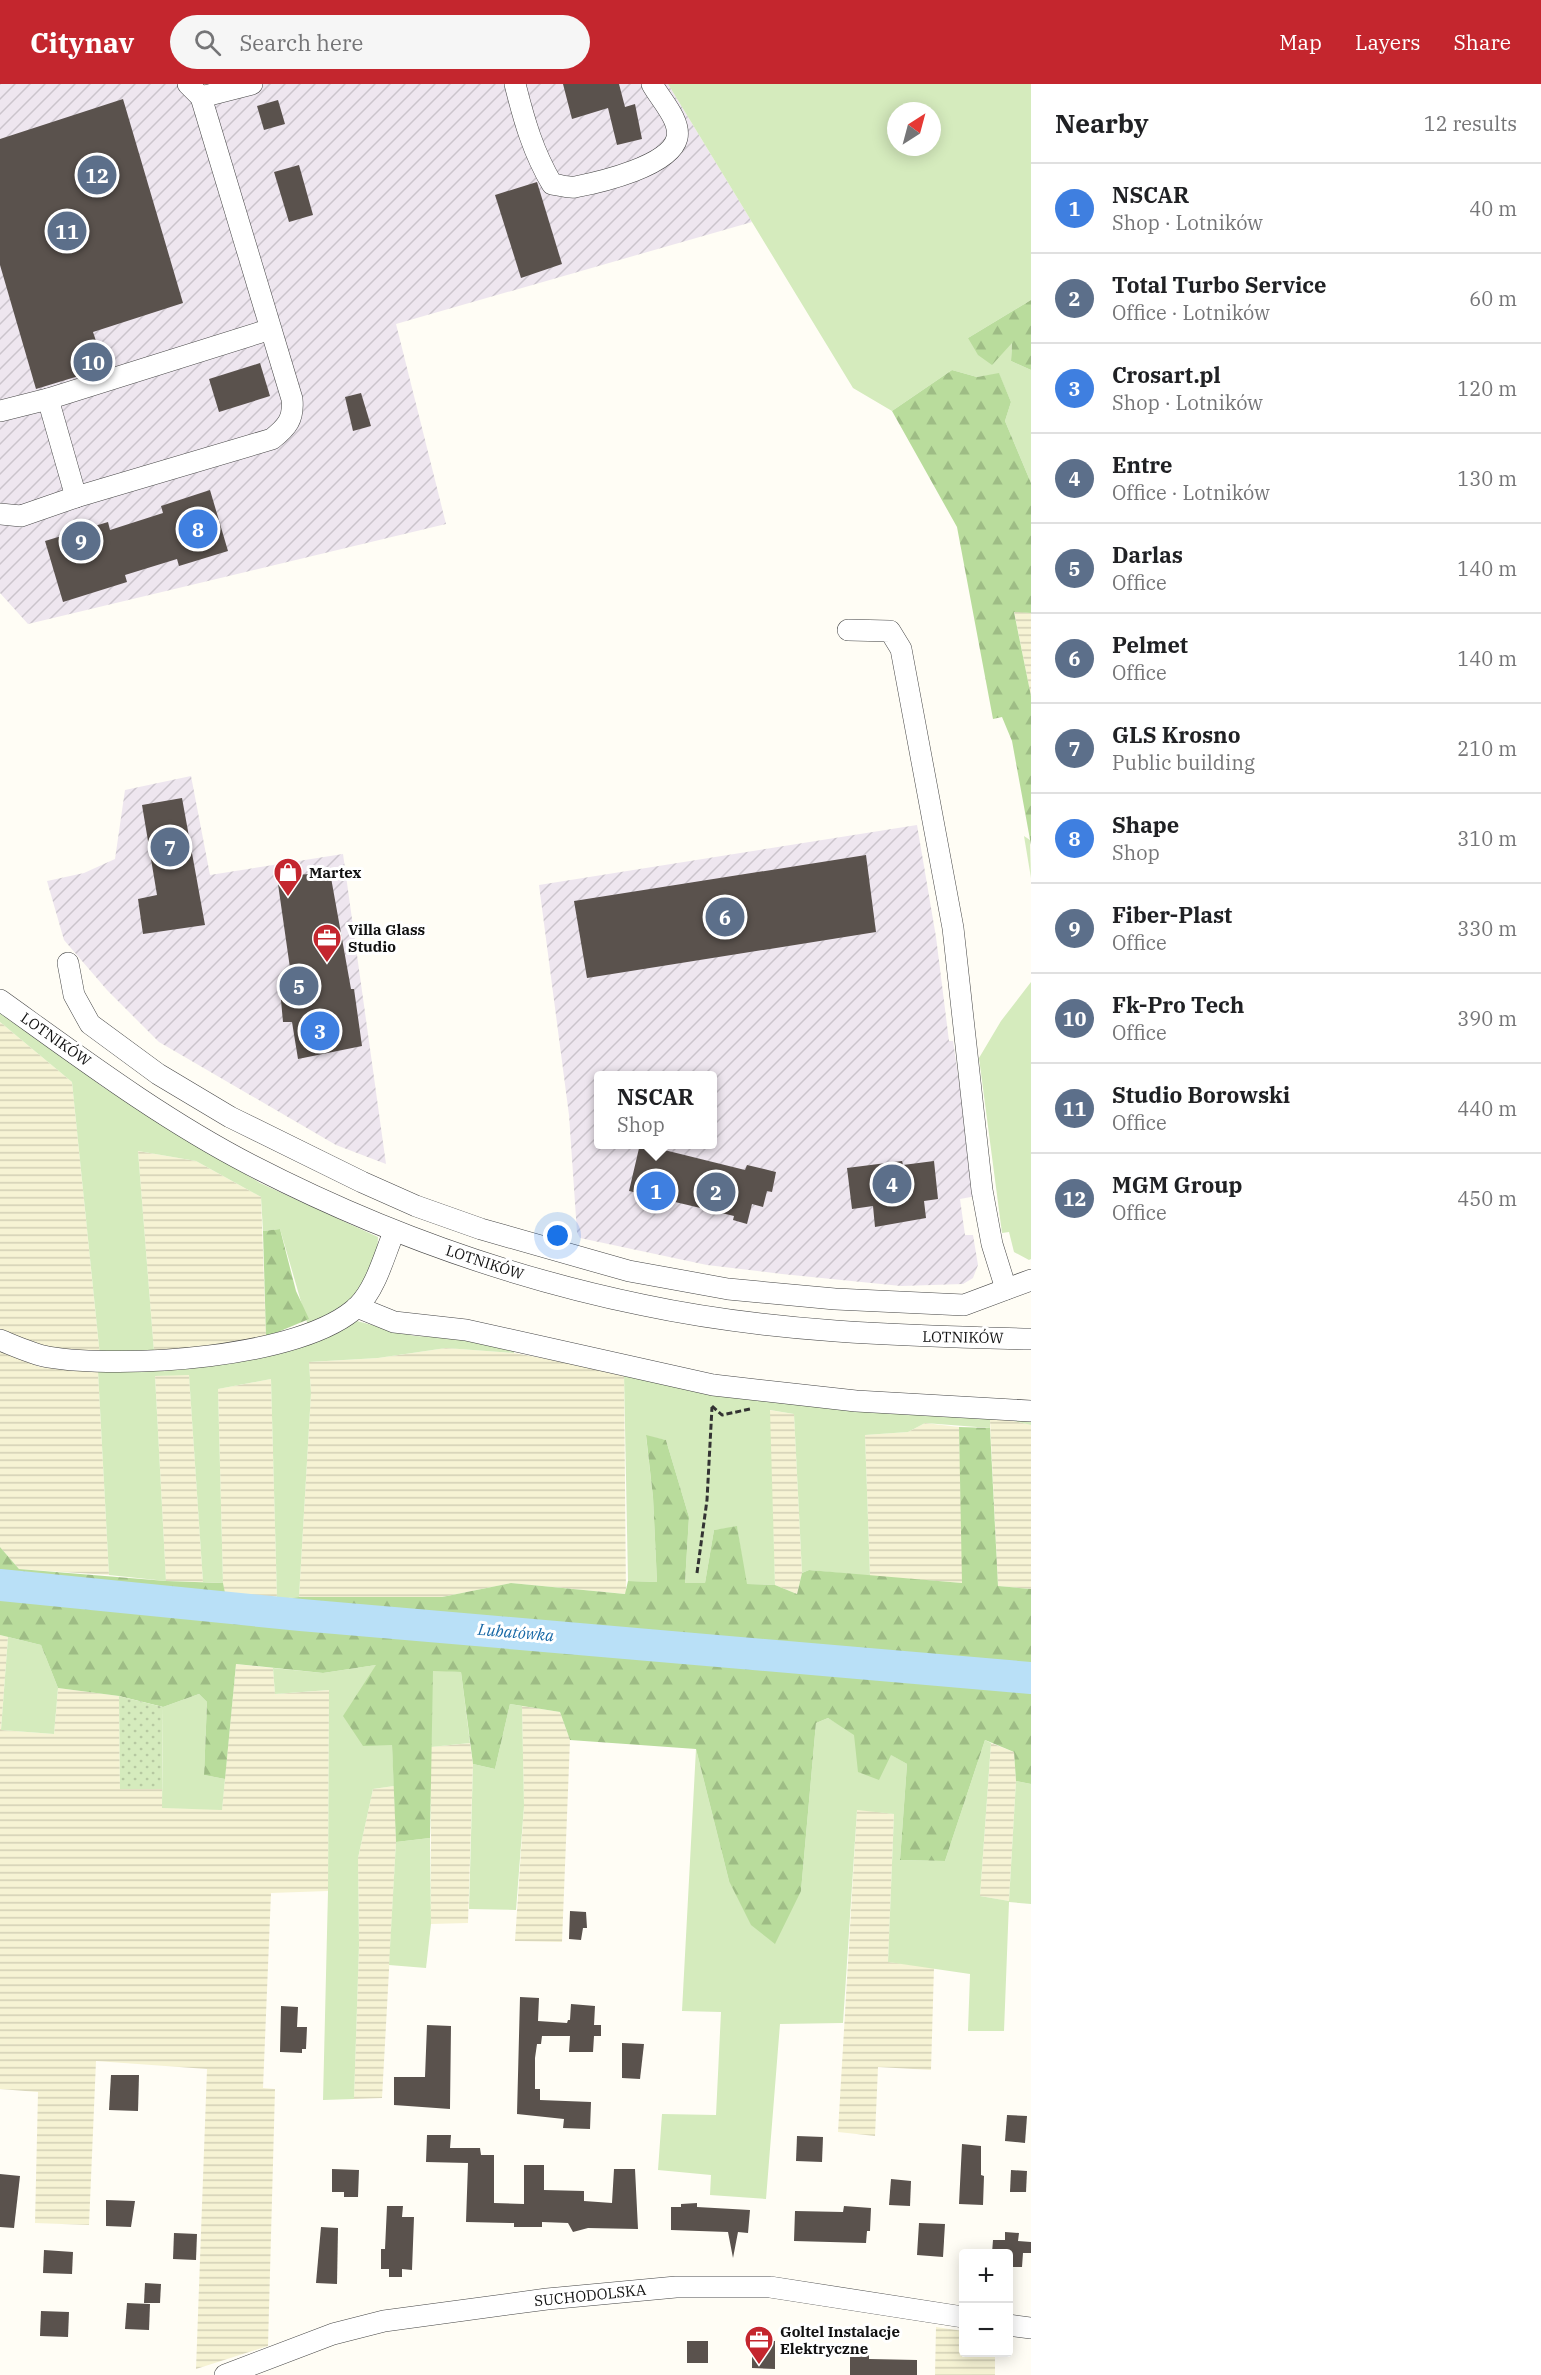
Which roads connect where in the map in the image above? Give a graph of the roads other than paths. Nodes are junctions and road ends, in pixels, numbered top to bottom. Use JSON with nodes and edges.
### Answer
{"nodes":[{"id":1,"x":252,"y":84,"type":"edge"},
{"id":2,"x":515,"y":84,"type":"edge"},
{"id":3,"x":652,"y":84,"type":"edge"},
{"id":4,"x":195,"y":90,"type":"edge"},
{"id":5,"x":271,"y":329,"type":"junction"},
{"id":6,"x":48,"y":399,"type":"junction"},
{"id":7,"x":0,"y":411,"type":"edge"},
{"id":8,"x":76,"y":496,"type":"junction"},
{"id":9,"x":0,"y":514,"type":"edge"},
{"id":10,"x":848,"y":630,"type":"dead end"},
{"id":11,"x":68,"y":963,"type":"dead end"},
{"id":12,"x":0,"y":1000,"type":"edge"},
{"id":13,"x":394,"y":1233,"type":"junction"},
{"id":14,"x":1031,"y":1280,"type":"edge"},
{"id":15,"x":1006,"y":1289,"type":"junction"},
{"id":16,"x":357,"y":1307,"type":"junction"},
{"id":17,"x":1031,"y":1338,"type":"edge"},
{"id":18,"x":0,"y":1340,"type":"edge"},
{"id":19,"x":1031,"y":1411,"type":"edge"},
{"id":20,"x":959,"y":2316,"type":"edge"},
{"id":21,"x":1013,"y":2326,"type":"edge"},
{"id":22,"x":1031,"y":2328,"type":"edge"},
{"id":23,"x":225,"y":2375,"type":"edge"}],
"edges":[{"from":1,"to":4,"type":"street"},
{"from":2,"to":3,"type":"street"},
{"from":4,"to":5,"type":"street"},
{"from":5,"to":6,"type":"street"},
{"from":5,"to":8,"type":"street"},
{"from":6,"to":7,"type":"street"},
{"from":6,"to":8,"type":"street"},
{"from":8,"to":9,"type":"street"},
{"from":10,"to":15,"type":"street"},
{"from":11,"to":15,"type":"street"},
{"from":12,"to":13,"type":"street","name":"LOTNIKÓW"},
{"from":13,"to":16,"type":"street"},
{"from":13,"to":17,"type":"street","name":"LOTNIKÓW"},
{"from":14,"to":15,"type":"street"},
{"from":16,"to":18,"type":"street"},
{"from":16,"to":19,"type":"street"},
{"from":20,"to":23,"type":"street","name":"SUCHODOLSKA"},
{"from":21,"to":22,"type":"street"}]}
